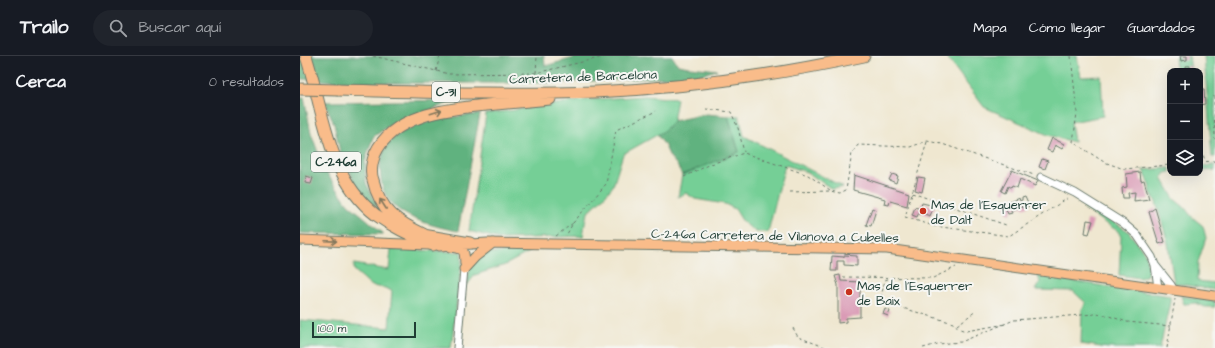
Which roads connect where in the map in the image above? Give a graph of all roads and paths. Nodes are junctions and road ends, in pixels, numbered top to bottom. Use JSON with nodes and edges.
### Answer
{"nodes":[{"id":1,"x":306,"y":56,"type":"edge"},
{"id":2,"x":373,"y":56,"type":"edge"},
{"id":3,"x":440,"y":56,"type":"edge"},
{"id":4,"x":537,"y":56,"type":"edge"},
{"id":5,"x":607,"y":56,"type":"edge"},
{"id":6,"x":864,"y":56,"type":"edge"},
{"id":7,"x":1071,"y":56,"type":"edge"},
{"id":8,"x":436,"y":71,"type":"junction"},
{"id":9,"x":536,"y":73,"type":"junction"},
{"id":10,"x":300,"y":89,"type":"edge"},
{"id":11,"x":596,"y":92,"type":"junction"},
{"id":12,"x":1214,"y":96,"type":"dead end"},
{"id":13,"x":706,"y":109,"type":"dead end"},
{"id":14,"x":656,"y":111,"type":"dead end"},
{"id":15,"x":1215,"y":139,"type":"edge"},
{"id":16,"x":927,"y":140,"type":"junction"},
{"id":17,"x":744,"y":153,"type":"junction"},
{"id":18,"x":1203,"y":154,"type":"edge"},
{"id":19,"x":1205,"y":161,"type":"joint"},
{"id":20,"x":1215,"y":161,"type":"edge"},
{"id":21,"x":1167,"y":165,"type":"edge"},
{"id":22,"x":684,"y":177,"type":"dead end"},
{"id":23,"x":1041,"y":178,"type":"joint"},
{"id":24,"x":830,"y":191,"type":"junction"},
{"id":25,"x":790,"y":192,"type":"dead end"},
{"id":26,"x":912,"y":193,"type":"junction"},
{"id":27,"x":1075,"y":193,"type":"junction"},
{"id":28,"x":573,"y":223,"type":"junction"},
{"id":29,"x":1006,"y":225,"type":"dead end"},
{"id":30,"x":403,"y":231,"type":"junction"},
{"id":31,"x":424,"y":235,"type":"junction"},
{"id":32,"x":300,"y":240,"type":"edge"},
{"id":33,"x":472,"y":243,"type":"junction"},
{"id":34,"x":493,"y":243,"type":"junction"},
{"id":35,"x":546,"y":244,"type":"junction"},
{"id":36,"x":562,"y":244,"type":"junction"},
{"id":37,"x":436,"y":246,"type":"junction"},
{"id":38,"x":475,"y":256,"type":"junction"},
{"id":39,"x":972,"y":260,"type":"junction"},
{"id":40,"x":465,"y":267,"type":"junction"},
{"id":41,"x":1159,"y":274,"type":"junction"},
{"id":42,"x":843,"y":277,"type":"dead end"},
{"id":43,"x":888,"y":279,"type":"junction"},
{"id":44,"x":1143,"y":286,"type":"junction"},
{"id":45,"x":1159,"y":288,"type":"junction"},
{"id":46,"x":1174,"y":290,"type":"junction"},
{"id":47,"x":1215,"y":296,"type":"edge"},
{"id":48,"x":976,"y":311,"type":"dead end"},
{"id":49,"x":1009,"y":323,"type":"junction"},
{"id":50,"x":956,"y":325,"type":"junction"},
{"id":51,"x":1171,"y":326,"type":"junction"},
{"id":52,"x":793,"y":328,"type":"dead end"},
{"id":53,"x":456,"y":348,"type":"edge"},
{"id":54,"x":827,"y":348,"type":"edge"},
{"id":55,"x":923,"y":348,"type":"edge"},
{"id":56,"x":1167,"y":348,"type":"edge"}],
"edges":[{"from":1,"to":30,"type":"highway","number":"C-246a"},
{"from":2,"to":8,"type":"path"},
{"from":3,"to":8,"type":"path"},
{"from":4,"to":9,"type":"path"},
{"from":5,"to":9,"type":"path"},
{"from":6,"to":11,"type":"highway","name":"Carretera de Barcelona","number":"C-31"},
{"from":7,"to":21,"type":"path"},
{"from":8,"to":9,"type":"path"},
{"from":10,"to":11,"type":"highway","name":"Carretera de Barcelona","number":"C-31","bridge":true},
{"from":31,"to":11,"type":"highway","one_way":true},
{"from":12,"to":15,"type":"path"},
{"from":13,"to":17,"type":"path"},
{"from":14,"to":28,"type":"path"},
{"from":16,"to":23,"type":"path"},
{"from":16,"to":24,"type":"path"},
{"from":16,"to":26,"type":"path"},
{"from":17,"to":22,"type":"path"},
{"from":17,"to":24,"type":"path"},
{"from":18,"to":19,"type":"path"},
{"from":19,"to":20,"type":"path"},
{"from":23,"to":27,"type":"street"},
{"from":24,"to":25,"type":"path"},
{"from":26,"to":27,"type":"path"},
{"from":26,"to":29,"type":"path"},
{"from":27,"to":41,"type":"street"},
{"from":28,"to":35,"type":"path"},
{"from":28,"to":36,"type":"path"},
{"from":30,"to":31,"type":"highway","number":"C-246a"},
{"from":30,"to":37,"type":"highway"},
{"from":31,"to":33,"type":"highway","number":"C-246a"},
{"from":32,"to":37,"type":"main road","one_way":true},
{"from":33,"to":34,"type":"main road","name":"C-246a Carretera de Vilanova a Cubelles","number":"C-246a"},
{"from":33,"to":37,"type":"main road","name":"C-246a Carretera de Vilanova a Cubelles"},
{"from":33,"to":38,"type":"main road"},
{"from":33,"to":40,"type":"main road"},
{"from":34,"to":35,"type":"main road","name":"C-246a Carretera de Vilanova a Cubelles","number":"C-246a"},
{"from":34,"to":38,"type":"main road"},
{"from":35,"to":36,"type":"main road","name":"C-246a Carretera de Vilanova a Cubelles","number":"C-246a"},
{"from":36,"to":39,"type":"main road","name":"C-246a Carretera de Vilanova a Cubelles","number":"C-246a"},
{"from":37,"to":40,"type":"main road"},
{"from":38,"to":40,"type":"main road"},
{"from":39,"to":43,"type":"path"},
{"from":39,"to":44,"type":"main road","name":"C-246a Carretera de Vilanova a Cubelles","number":"C-246a"},
{"from":40,"to":53,"type":"street"},
{"from":41,"to":44,"type":"street"},
{"from":41,"to":45,"type":"street"},
{"from":41,"to":46,"type":"street"},
{"from":42,"to":43,"type":"path"},
{"from":43,"to":50,"type":"path"},
{"from":44,"to":45,"type":"main road","name":"C-246a Carretera de Vilanova a Cubelles","number":"C-246a"},
{"from":45,"to":46,"type":"main road","name":"C-246a Carretera de Vilanova a Cubelles","number":"C-246a"},
{"from":46,"to":47,"type":"main road","name":"C-246a Carretera de Vilanova a Cubelles","number":"C-246a"},
{"from":46,"to":51,"type":"path"},
{"from":48,"to":50,"type":"path"},
{"from":49,"to":50,"type":"path"},
{"from":49,"to":51,"type":"path"},
{"from":49,"to":55,"type":"path"},
{"from":51,"to":56,"type":"path"},
{"from":52,"to":54,"type":"path"}]}
